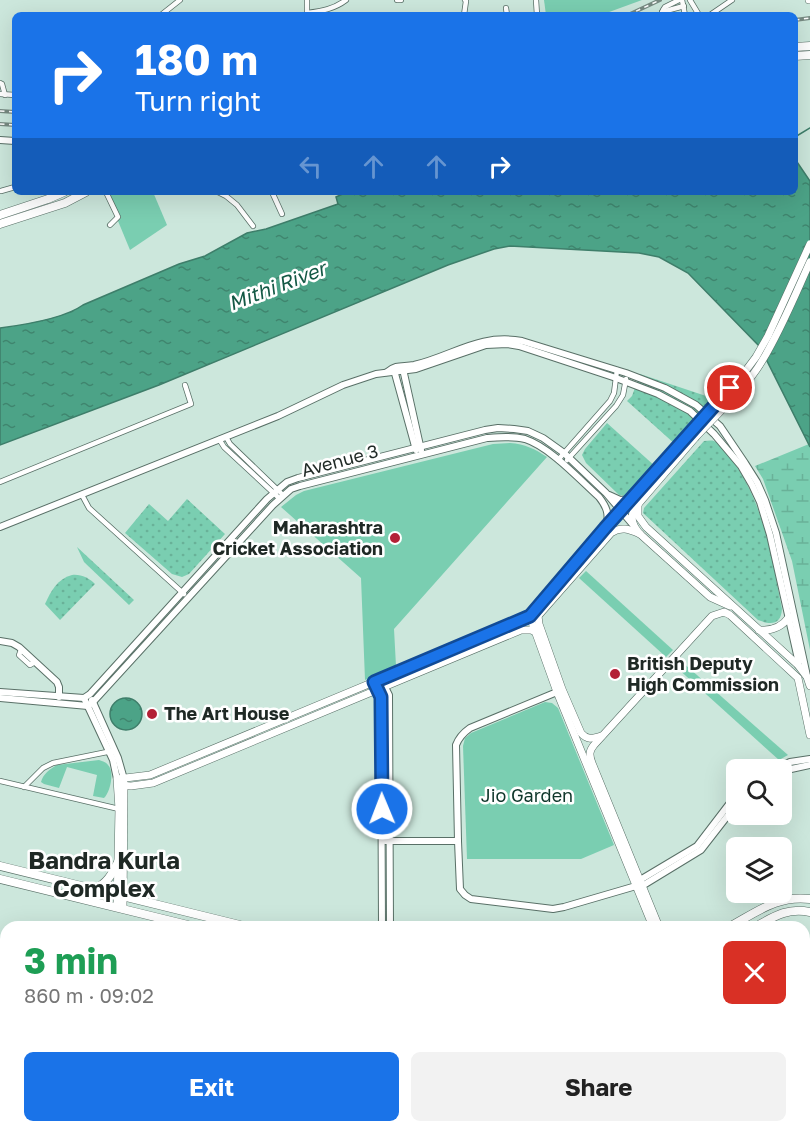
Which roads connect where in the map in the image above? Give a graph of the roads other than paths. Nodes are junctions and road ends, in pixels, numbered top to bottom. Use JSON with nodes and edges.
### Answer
{"nodes":[{"id":1,"x":180,"y":0,"type":"edge"},
{"id":2,"x":346,"y":0,"type":"edge"},
{"id":3,"x":679,"y":0,"type":"edge"},
{"id":4,"x":722,"y":0,"type":"edge"},
{"id":5,"x":732,"y":0,"type":"edge"},
{"id":6,"x":725,"y":5,"type":"junction"},
{"id":7,"x":681,"y":7,"type":"junction"},
{"id":8,"x":506,"y":8,"type":"dead end"},
{"id":9,"x":165,"y":12,"type":"edge"},
{"id":10,"x":316,"y":12,"type":"edge"},
{"id":11,"x":507,"y":12,"type":"edge"},
{"id":12,"x":663,"y":12,"type":"edge"},
{"id":13,"x":666,"y":12,"type":"edge"},
{"id":14,"x":684,"y":12,"type":"edge"},
{"id":15,"x":714,"y":12,"type":"edge"},
{"id":16,"x":0,"y":83,"type":"edge"},
{"id":17,"x":3,"y":94,"type":"edge"},
{"id":18,"x":57,"y":195,"type":"edge"},
{"id":19,"x":80,"y":195,"type":"edge"},
{"id":20,"x":107,"y":195,"type":"edge"},
{"id":21,"x":224,"y":195,"type":"edge"},
{"id":22,"x":273,"y":195,"type":"edge"},
{"id":23,"x":282,"y":214,"type":"dead end"},
{"id":24,"x":0,"y":215,"type":"edge"},
{"id":25,"x":0,"y":224,"type":"edge"},
{"id":26,"x":111,"y":225,"type":"dead end"},
{"id":27,"x":253,"y":226,"type":"dead end"},
{"id":28,"x":810,"y":244,"type":"edge"},
{"id":29,"x":810,"y":262,"type":"edge"},
{"id":30,"x":403,"y":369,"type":"junction"},
{"id":31,"x":392,"y":370,"type":"junction"},
{"id":32,"x":617,"y":370,"type":"junction"},
{"id":33,"x":626,"y":373,"type":"junction"},
{"id":34,"x":616,"y":378,"type":"junction"},
{"id":35,"x":625,"y":381,"type":"junction"},
{"id":36,"x":184,"y":385,"type":"dead end"},
{"id":37,"x":720,"y":426,"type":"junction"},
{"id":38,"x":478,"y":432,"type":"junction"},
{"id":39,"x":714,"y":434,"type":"junction"},
{"id":40,"x":692,"y":436,"type":"junction"},
{"id":41,"x":226,"y":437,"type":"junction"},
{"id":42,"x":219,"y":439,"type":"junction"},
{"id":43,"x":481,"y":440,"type":"junction"},
{"id":44,"x":418,"y":447,"type":"junction"},
{"id":45,"x":420,"y":455,"type":"junction"},
{"id":46,"x":566,"y":456,"type":"junction"},
{"id":47,"x":560,"y":462,"type":"junction"},
{"id":48,"x":0,"y":482,"type":"edge"},
{"id":49,"x":275,"y":491,"type":"junction"},
{"id":50,"x":606,"y":493,"type":"junction"},
{"id":51,"x":82,"y":495,"type":"junction"},
{"id":52,"x":281,"y":497,"type":"junction"},
{"id":53,"x":636,"y":501,"type":"junction"},
{"id":54,"x":621,"y":511,"type":"junction"},
{"id":55,"x":0,"y":527,"type":"edge"},
{"id":56,"x":634,"y":527,"type":"junction"},
{"id":57,"x":605,"y":528,"type":"junction"},
{"id":58,"x":640,"y":534,"type":"junction"},
{"id":59,"x":182,"y":592,"type":"junction"},
{"id":60,"x":710,"y":597,"type":"junction"},
{"id":61,"x":189,"y":598,"type":"junction"},
{"id":62,"x":735,"y":609,"type":"junction"},
{"id":63,"x":534,"y":616,"type":"junction"},
{"id":64,"x":712,"y":616,"type":"junction"},
{"id":65,"x":789,"y":617,"type":"junction"},
{"id":66,"x":759,"y":630,"type":"junction"},
{"id":67,"x":536,"y":632,"type":"junction"},
{"id":68,"x":0,"y":641,"type":"edge"},
{"id":69,"x":798,"y":665,"type":"junction"},
{"id":70,"x":807,"y":677,"type":"junction"},
{"id":71,"x":379,"y":684,"type":"junction"},
{"id":72,"x":810,"y":687,"type":"edge"},
{"id":73,"x":0,"y":692,"type":"edge"},
{"id":74,"x":556,"y":692,"type":"junction"},
{"id":75,"x":87,"y":696,"type":"junction"},
{"id":76,"x":59,"y":697,"type":"junction"},
{"id":77,"x":0,"y":698,"type":"edge"},
{"id":78,"x":91,"y":704,"type":"junction"},
{"id":79,"x":810,"y":735,"type":"edge"},
{"id":80,"x":601,"y":736,"type":"junction"},
{"id":81,"x":112,"y":751,"type":"junction"},
{"id":82,"x":810,"y":759,"type":"edge"},
{"id":83,"x":792,"y":762,"type":"edge"},
{"id":84,"x":810,"y":765,"type":"edge"},
{"id":85,"x":792,"y":769,"type":"edge"},
{"id":86,"x":0,"y":781,"type":"edge"},
{"id":87,"x":121,"y":782,"type":"junction"},
{"id":88,"x":24,"y":787,"type":"junction"},
{"id":89,"x":726,"y":808,"type":"edge"},
{"id":90,"x":122,"y":809,"type":"junction"},
{"id":91,"x":726,"y":818,"type":"edge"},
{"id":92,"x":382,"y":841,"type":"junction"},
{"id":93,"x":389,"y":841,"type":"junction"},
{"id":94,"x":458,"y":841,"type":"junction"},
{"id":95,"x":118,"y":862,"type":"junction"},
{"id":96,"x":0,"y":866,"type":"edge"},
{"id":97,"x":0,"y":879,"type":"edge"},
{"id":98,"x":639,"y":884,"type":"junction"},
{"id":99,"x":93,"y":889,"type":"junction"},
{"id":100,"x":810,"y":893,"type":"edge"},
{"id":101,"x":120,"y":896,"type":"junction"},
{"id":102,"x":801,"y":898,"type":"junction"},
{"id":103,"x":810,"y":899,"type":"edge"},
{"id":104,"x":120,"y":908,"type":"junction"},
{"id":105,"x":810,"y":912,"type":"edge"},
{"id":106,"x":172,"y":921,"type":"edge"},
{"id":107,"x":223,"y":921,"type":"edge"},
{"id":108,"x":382,"y":921,"type":"edge"},
{"id":109,"x":390,"y":921,"type":"edge"},
{"id":110,"x":651,"y":921,"type":"edge"},
{"id":111,"x":656,"y":921,"type":"edge"},
{"id":112,"x":740,"y":921,"type":"edge"},
{"id":113,"x":766,"y":921,"type":"edge"}],
"edges":[{"from":1,"to":9,"type":"street"},
{"from":2,"to":10,"type":"street"},
{"from":3,"to":7,"type":"street"},
{"from":3,"to":12,"type":"street"},
{"from":4,"to":6,"type":"street"},
{"from":5,"to":6,"type":"street"},
{"from":6,"to":15,"type":"street"},
{"from":7,"to":13,"type":"street"},
{"from":7,"to":14,"type":"street"},
{"from":8,"to":11,"type":"street"},
{"from":16,"to":17,"type":"street"},
{"from":18,"to":24,"type":"main road"},
{"from":19,"to":25,"type":"main road"},
{"from":20,"to":26,"type":"street"},
{"from":21,"to":27,"type":"street"},
{"from":22,"to":23,"type":"street"},
{"from":28,"to":40,"type":"main road","bridge":true},
{"from":29,"to":40,"type":"main road","bridge":true},
{"from":30,"to":31,"type":"street"},
{"from":30,"to":32,"type":"street"},
{"from":30,"to":34,"type":"street"},
{"from":30,"to":44,"type":"street"},
{"from":31,"to":41,"type":"street"},
{"from":31,"to":44,"type":"street"},
{"from":32,"to":33,"type":"street"},
{"from":32,"to":34,"type":"street"},
{"from":33,"to":35,"type":"street"},
{"from":33,"to":37,"type":"street"},
{"from":34,"to":35,"type":"street"},
{"from":34,"to":46,"type":"street"},
{"from":35,"to":39,"type":"street"},
{"from":35,"to":46,"type":"street"},
{"from":36,"to":48,"type":"street"},
{"from":37,"to":39,"type":"street"},
{"from":37,"to":70,"type":"street"},
{"from":38,"to":43,"type":"street"},
{"from":38,"to":44,"type":"street","name":"Avenue 3"},
{"from":38,"to":46,"type":"street","name":"Avenue 3"},
{"from":39,"to":65,"type":"street"},
{"from":40,"to":53,"type":"main road"},
{"from":41,"to":42,"type":"street"},
{"from":41,"to":49,"type":"street"},
{"from":42,"to":49,"type":"street"},
{"from":42,"to":51,"type":"street"},
{"from":43,"to":45,"type":"street","name":"Avenue 3"},
{"from":43,"to":47,"type":"street","name":"Avenue 3"},
{"from":44,"to":45,"type":"street"},
{"from":44,"to":49,"type":"street","name":"Avenue 3"},
{"from":45,"to":52,"type":"street","name":"Avenue 3"},
{"from":46,"to":47,"type":"street"},
{"from":46,"to":50,"type":"street","name":"Avenue 3"},
{"from":47,"to":57,"type":"street","name":"Avenue 3"},
{"from":49,"to":52,"type":"street"},
{"from":49,"to":59,"type":"street","name":"Avenue 3"},
{"from":50,"to":53,"type":"street"},
{"from":50,"to":54,"type":"street","name":"Avenue 3"},
{"from":51,"to":55,"type":"street"},
{"from":51,"to":59,"type":"street"},
{"from":52,"to":61,"type":"street","name":"Avenue 3"},
{"from":53,"to":54,"type":"main road"},
{"from":53,"to":56,"type":"main road"},
{"from":53,"to":62,"type":"main road"},
{"from":54,"to":56,"type":"street","name":"Avenue 3"},
{"from":54,"to":57,"type":"main road"},
{"from":56,"to":58,"type":"main road"},
{"from":57,"to":63,"type":"main road"},
{"from":58,"to":60,"type":"main road"},
{"from":58,"to":63,"type":"main road"},
{"from":59,"to":61,"type":"street"},
{"from":59,"to":75,"type":"street","name":"Avenue 3"},
{"from":60,"to":62,"type":"main road"},
{"from":60,"to":64,"type":"main road"},
{"from":61,"to":78,"type":"street","name":"Avenue 3"},
{"from":62,"to":66,"type":"main road"},
{"from":63,"to":67,"type":"main road"},
{"from":63,"to":71,"type":"main road"},
{"from":63,"to":80,"type":"main road"},
{"from":64,"to":79,"type":"main road"},
{"from":64,"to":80,"type":"main road"},
{"from":65,"to":66,"type":"main road"},
{"from":65,"to":69,"type":"street"},
{"from":66,"to":69,"type":"main road"},
{"from":67,"to":71,"type":"main road"},
{"from":67,"to":74,"type":"main road"},
{"from":68,"to":76,"type":"street"},
{"from":69,"to":70,"type":"main road"},
{"from":70,"to":72,"type":"main road"},
{"from":71,"to":87,"type":"main road"},
{"from":71,"to":92,"type":"street"},
{"from":71,"to":93,"type":"street"},
{"from":73,"to":76,"type":"street"},
{"from":74,"to":94,"type":"street"},
{"from":74,"to":98,"type":"main road"},
{"from":75,"to":76,"type":"street"},
{"from":75,"to":78,"type":"street"},
{"from":77,"to":78,"type":"street"},
{"from":78,"to":81,"type":"street"},
{"from":80,"to":98,"type":"main road"},
{"from":81,"to":87,"type":"street"},
{"from":81,"to":88,"type":"street"},
{"from":82,"to":83,"type":"street"},
{"from":84,"to":85,"type":"street"},
{"from":86,"to":88,"type":"street"},
{"from":87,"to":90,"type":"main road"},
{"from":88,"to":90,"type":"street"},
{"from":89,"to":98,"type":"street"},
{"from":90,"to":95,"type":"main road"},
{"from":90,"to":101,"type":"main road"},
{"from":91,"to":98,"type":"street"},
{"from":92,"to":93,"type":"street"},
{"from":92,"to":108,"type":"street"},
{"from":93,"to":94,"type":"street"},
{"from":93,"to":109,"type":"street"},
{"from":94,"to":98,"type":"street"},
{"from":95,"to":99,"type":"main road"},
{"from":95,"to":101,"type":"main road"},
{"from":96,"to":99,"type":"main road"},
{"from":97,"to":104,"type":"main road"},
{"from":98,"to":110,"type":"main road"},
{"from":98,"to":111,"type":"main road"},
{"from":99,"to":101,"type":"main road"},
{"from":100,"to":102,"type":"main road"},
{"from":101,"to":104,"type":"main road"},
{"from":101,"to":107,"type":"main road"},
{"from":102,"to":103,"type":"main road"},
{"from":102,"to":112,"type":"main road"},
{"from":104,"to":106,"type":"main road"},
{"from":105,"to":113,"type":"main road"}]}
